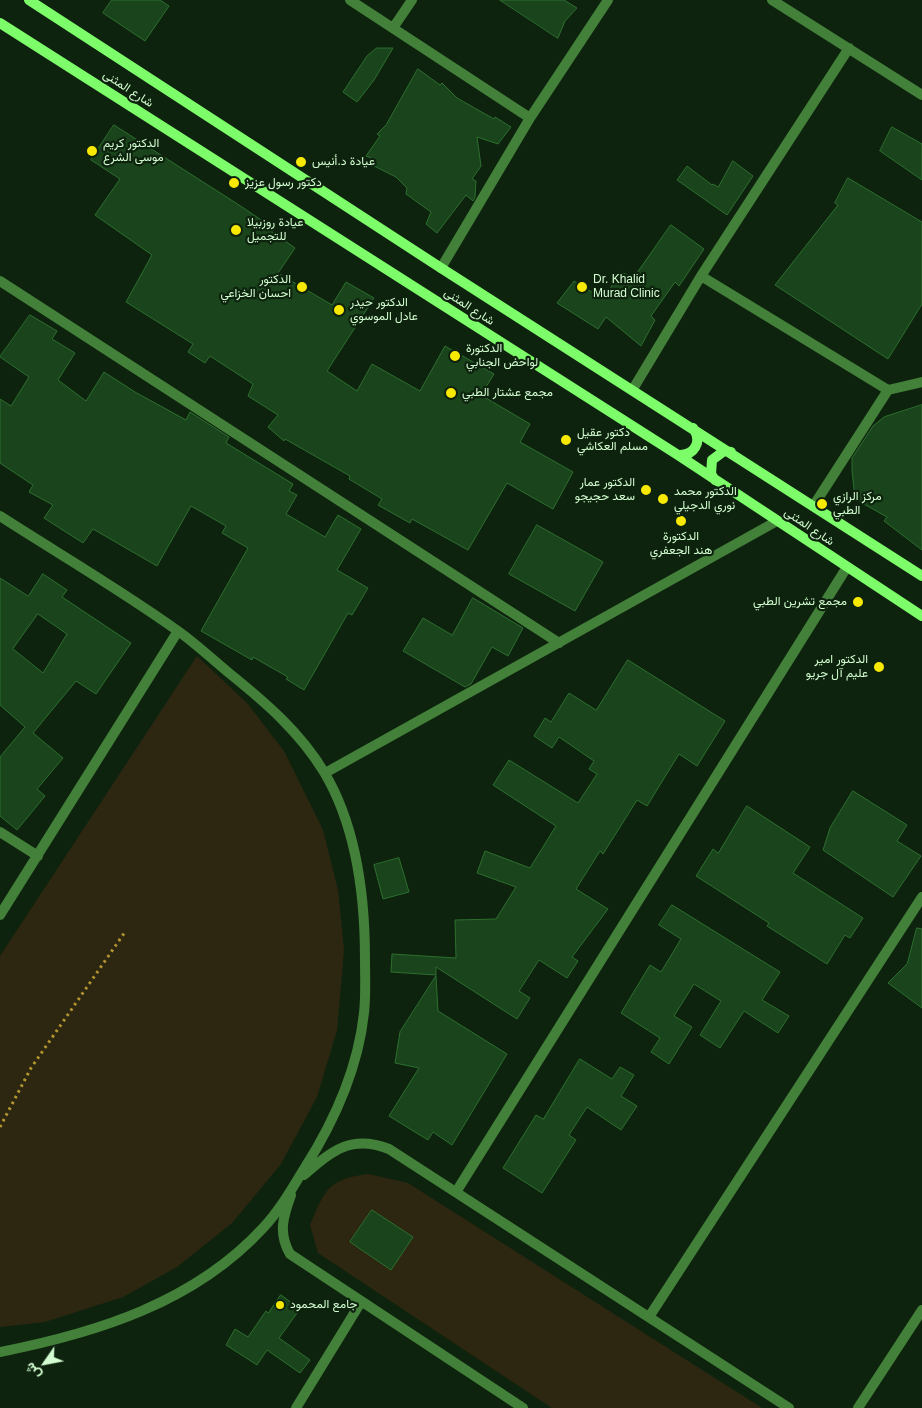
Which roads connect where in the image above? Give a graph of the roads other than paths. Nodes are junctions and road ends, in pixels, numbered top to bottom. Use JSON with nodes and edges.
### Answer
{"nodes":[{"id":1,"x":30,"y":0,"type":"edge"},
{"id":2,"x":350,"y":0,"type":"edge"},
{"id":3,"x":412,"y":0,"type":"edge"},
{"id":4,"x":608,"y":0,"type":"edge"},
{"id":5,"x":772,"y":0,"type":"edge"},
{"id":6,"x":0,"y":22,"type":"edge"},
{"id":7,"x":393,"y":28,"type":"junction"},
{"id":8,"x":849,"y":48,"type":"junction"},
{"id":9,"x":922,"y":94,"type":"edge"},
{"id":10,"x":530,"y":118,"type":"junction"},
{"id":11,"x":441,"y":268,"type":"junction"},
{"id":12,"x":701,"y":276,"type":"junction"},
{"id":13,"x":0,"y":281,"type":"edge"},
{"id":14,"x":922,"y":382,"type":"edge"},
{"id":15,"x":633,"y":389,"type":"junction"},
{"id":16,"x":888,"y":390,"type":"junction"},
{"id":17,"x":692,"y":427,"type":"junction"},
{"id":18,"x":731,"y":452,"type":"junction"},
{"id":19,"x":678,"y":455,"type":"junction"},
{"id":20,"x":715,"y":480,"type":"junction"},
{"id":21,"x":814,"y":505,"type":"junction"},
{"id":22,"x":0,"y":516,"type":"edge"},
{"id":23,"x":777,"y":521,"type":"junction"},
{"id":24,"x":848,"y":568,"type":"junction"},
{"id":25,"x":922,"y":576,"type":"edge"},
{"id":26,"x":922,"y":616,"type":"edge"},
{"id":27,"x":178,"y":631,"type":"junction"},
{"id":28,"x":559,"y":644,"type":"junction"},
{"id":29,"x":325,"y":773,"type":"junction"},
{"id":30,"x":0,"y":832,"type":"edge"},
{"id":31,"x":38,"y":856,"type":"junction"},
{"id":32,"x":922,"y":897,"type":"edge"},
{"id":33,"x":0,"y":915,"type":"edge"},
{"id":34,"x":296,"y":1183,"type":"junction"},
{"id":35,"x":456,"y":1192,"type":"junction"},
{"id":36,"x":361,"y":1302,"type":"junction"},
{"id":37,"x":922,"y":1310,"type":"edge"},
{"id":38,"x":649,"y":1317,"type":"junction"},
{"id":39,"x":0,"y":1352,"type":"edge"},
{"id":40,"x":296,"y":1408,"type":"edge"},
{"id":41,"x":523,"y":1408,"type":"edge"},
{"id":42,"x":790,"y":1408,"type":"edge"},
{"id":43,"x":858,"y":1408,"type":"edge"}],
"edges":[{"from":1,"to":11,"type":"main road","name":"شارع المثنى"},
{"from":2,"to":7,"type":"street"},
{"from":3,"to":7,"type":"street"},
{"from":4,"to":10,"type":"street"},
{"from":5,"to":8,"type":"street"},
{"from":6,"to":19,"type":"main road","name":"شارع المثنى"},
{"from":7,"to":10,"type":"street"},
{"from":8,"to":9,"type":"street"},
{"from":8,"to":12,"type":"street"},
{"from":10,"to":11,"type":"street"},
{"from":11,"to":15,"type":"main road","name":"شارع المثنى"},
{"from":12,"to":15,"type":"street"},
{"from":12,"to":16,"type":"street"},
{"from":13,"to":28,"type":"street"},
{"from":14,"to":16,"type":"street"},
{"from":15,"to":17,"type":"main road","name":"شارع المثنى"},
{"from":16,"to":21,"type":"street"},
{"from":17,"to":18,"type":"main road","name":"شارع المثنى"},
{"from":17,"to":19,"type":"main road"},
{"from":18,"to":20,"type":"main road"},
{"from":18,"to":21,"type":"main road","name":"شارع المثنى"},
{"from":19,"to":20,"type":"main road","name":"شارع المثنى"},
{"from":20,"to":23,"type":"main road","name":"شارع المثنى"},
{"from":21,"to":25,"type":"main road","name":"شارع المثنى"},
{"from":22,"to":27,"type":"street"},
{"from":23,"to":24,"type":"main road","name":"شارع المثنى"},
{"from":23,"to":28,"type":"street"},
{"from":24,"to":26,"type":"main road","name":"شارع المثنى"},
{"from":24,"to":35,"type":"street"},
{"from":27,"to":29,"type":"street"},
{"from":27,"to":31,"type":"street"},
{"from":28,"to":29,"type":"street"},
{"from":29,"to":34,"type":"street"},
{"from":30,"to":31,"type":"street"},
{"from":31,"to":33,"type":"street"},
{"from":32,"to":38,"type":"street"},
{"from":34,"to":35,"type":"street"},
{"from":34,"to":36,"type":"street"},
{"from":34,"to":39,"type":"street"},
{"from":35,"to":38,"type":"street"},
{"from":36,"to":40,"type":"street"},
{"from":36,"to":41,"type":"street"},
{"from":37,"to":43,"type":"street"},
{"from":38,"to":42,"type":"street"}]}
